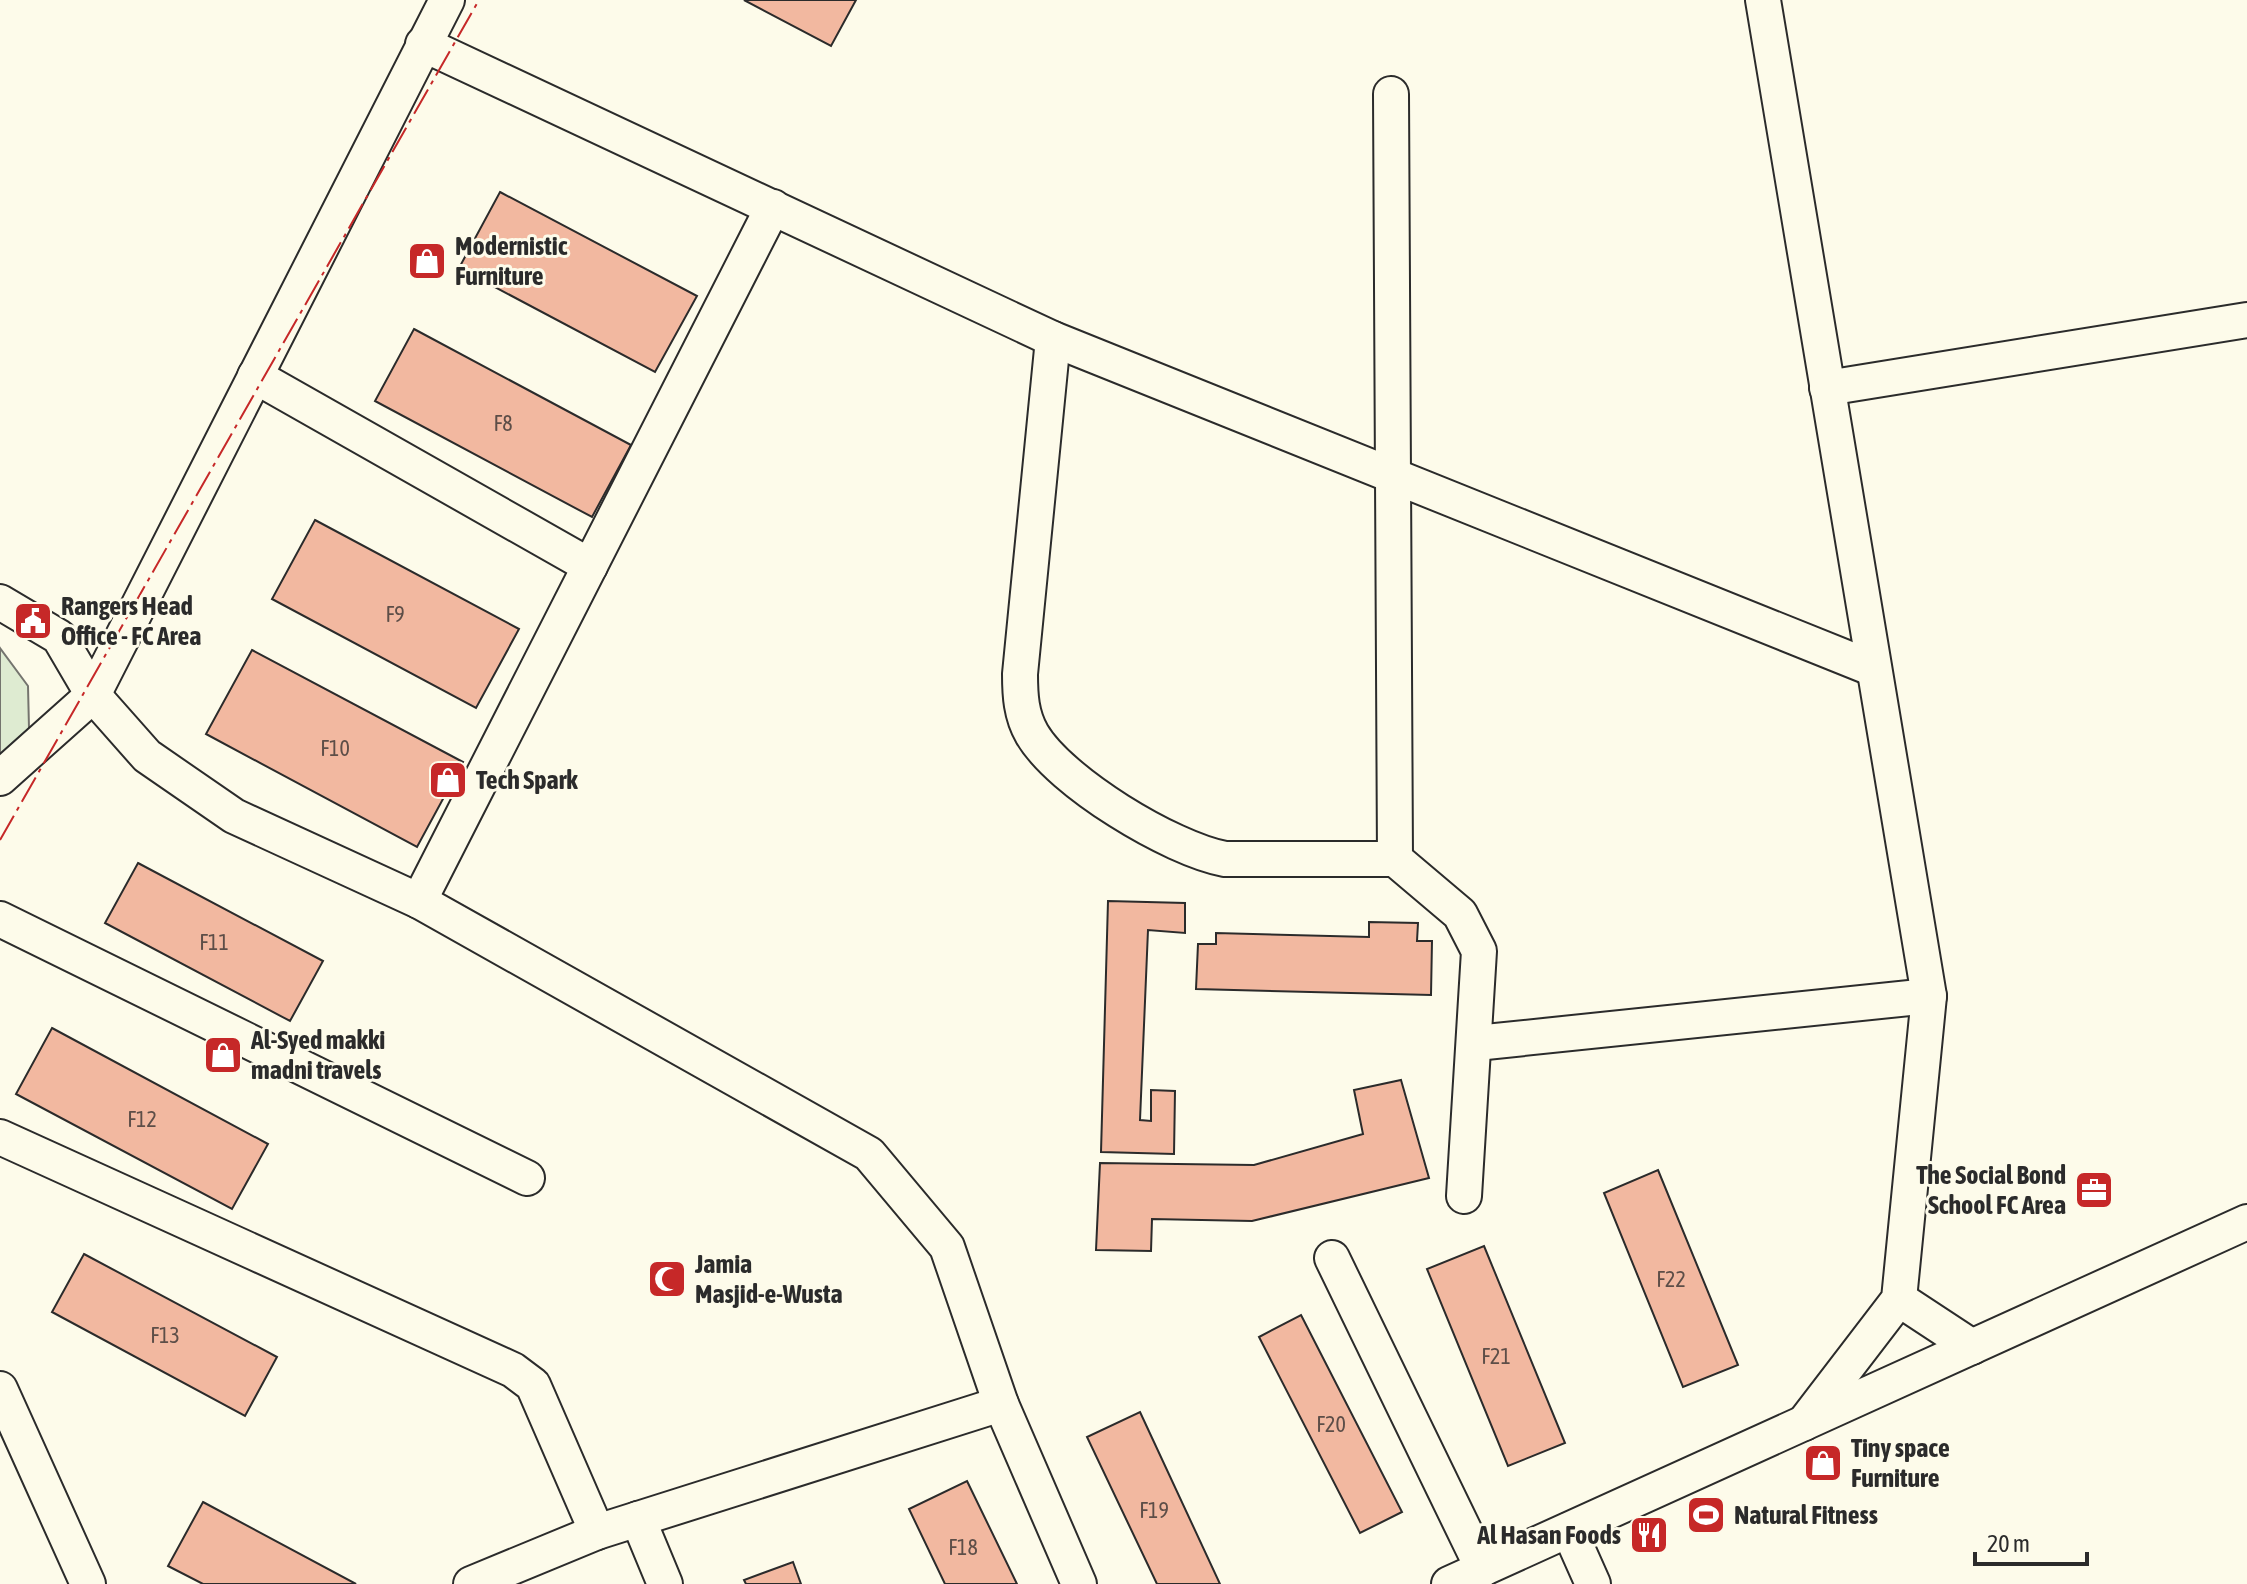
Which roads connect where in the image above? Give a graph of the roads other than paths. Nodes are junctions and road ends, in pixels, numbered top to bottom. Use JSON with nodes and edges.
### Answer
{"nodes":[{"id":1,"x":447,"y":0,"type":"edge"},
{"id":2,"x":1763,"y":0,"type":"edge"},
{"id":3,"x":423,"y":44,"type":"junction"},
{"id":4,"x":1391,"y":94,"type":"dead end"},
{"id":5,"x":773,"y":207,"type":"junction"},
{"id":6,"x":2247,"y":320,"type":"edge"},
{"id":7,"x":1053,"y":339,"type":"junction"},
{"id":8,"x":255,"y":376,"type":"junction"},
{"id":9,"x":1827,"y":388,"type":"junction"},
{"id":10,"x":1395,"y":474,"type":"junction"},
{"id":11,"x":590,"y":566,"type":"junction"},
{"id":12,"x":0,"y":602,"type":"edge"},
{"id":13,"x":1874,"y":669,"type":"junction"},
{"id":14,"x":93,"y":695,"type":"junction"},
{"id":15,"x":2,"y":778,"type":"edge"},
{"id":16,"x":1395,"y":859,"type":"junction"},
{"id":17,"x":419,"y":901,"type":"junction"},
{"id":18,"x":0,"y":919,"type":"edge"},
{"id":19,"x":1929,"y":996,"type":"junction"},
{"id":20,"x":1476,"y":1043,"type":"junction"},
{"id":21,"x":0,"y":1137,"type":"edge"},
{"id":22,"x":527,"y":1178,"type":"dead end"},
{"id":23,"x":1464,"y":1196,"type":"dead end"},
{"id":24,"x":2247,"y":1222,"type":"edge"},
{"id":25,"x":1332,"y":1258,"type":"dead end"},
{"id":26,"x":1899,"y":1299,"type":"junction"},
{"id":27,"x":1972,"y":1347,"type":"junction"},
{"id":28,"x":0,"y":1389,"type":"edge"},
{"id":29,"x":1001,"y":1404,"type":"junction"},
{"id":30,"x":1804,"y":1423,"type":"junction"},
{"id":31,"x":638,"y":1519,"type":"junction"},
{"id":32,"x":1569,"y":1530,"type":"junction"},
{"id":33,"x":597,"y":1532,"type":"junction"},
{"id":34,"x":1483,"y":1569,"type":"junction"},
{"id":35,"x":88,"y":1584,"type":"edge"},
{"id":36,"x":471,"y":1584,"type":"edge"},
{"id":37,"x":665,"y":1584,"type":"edge"},
{"id":38,"x":1079,"y":1584,"type":"edge"},
{"id":39,"x":1449,"y":1584,"type":"edge"},
{"id":40,"x":1593,"y":1584,"type":"edge"}],
"edges":[{"from":1,"to":3,"type":"street"},
{"from":2,"to":9,"type":"street"},
{"from":3,"to":5,"type":"street"},
{"from":3,"to":8,"type":"street"},
{"from":4,"to":10,"type":"street"},
{"from":5,"to":7,"type":"street"},
{"from":5,"to":11,"type":"street"},
{"from":6,"to":9,"type":"street"},
{"from":7,"to":10,"type":"street"},
{"from":7,"to":16,"type":"street"},
{"from":8,"to":11,"type":"street"},
{"from":8,"to":14,"type":"street"},
{"from":9,"to":13,"type":"street"},
{"from":10,"to":13,"type":"street"},
{"from":10,"to":16,"type":"street"},
{"from":11,"to":17,"type":"street"},
{"from":12,"to":14,"type":"street"},
{"from":13,"to":19,"type":"street"},
{"from":14,"to":15,"type":"street"},
{"from":14,"to":17,"type":"street"},
{"from":16,"to":20,"type":"street"},
{"from":17,"to":29,"type":"street"},
{"from":18,"to":22,"type":"street"},
{"from":19,"to":20,"type":"street"},
{"from":19,"to":26,"type":"street"},
{"from":20,"to":23,"type":"street"},
{"from":21,"to":33,"type":"street"},
{"from":24,"to":27,"type":"street"},
{"from":25,"to":34,"type":"street"},
{"from":26,"to":27,"type":"street"},
{"from":26,"to":30,"type":"street"},
{"from":27,"to":30,"type":"street"},
{"from":28,"to":35,"type":"street"},
{"from":29,"to":31,"type":"street"},
{"from":29,"to":38,"type":"street"},
{"from":30,"to":32,"type":"street"},
{"from":31,"to":33,"type":"street"},
{"from":31,"to":37,"type":"street"},
{"from":32,"to":34,"type":"street"},
{"from":32,"to":40,"type":"street"},
{"from":33,"to":36,"type":"street"},
{"from":34,"to":39,"type":"street"}]}
